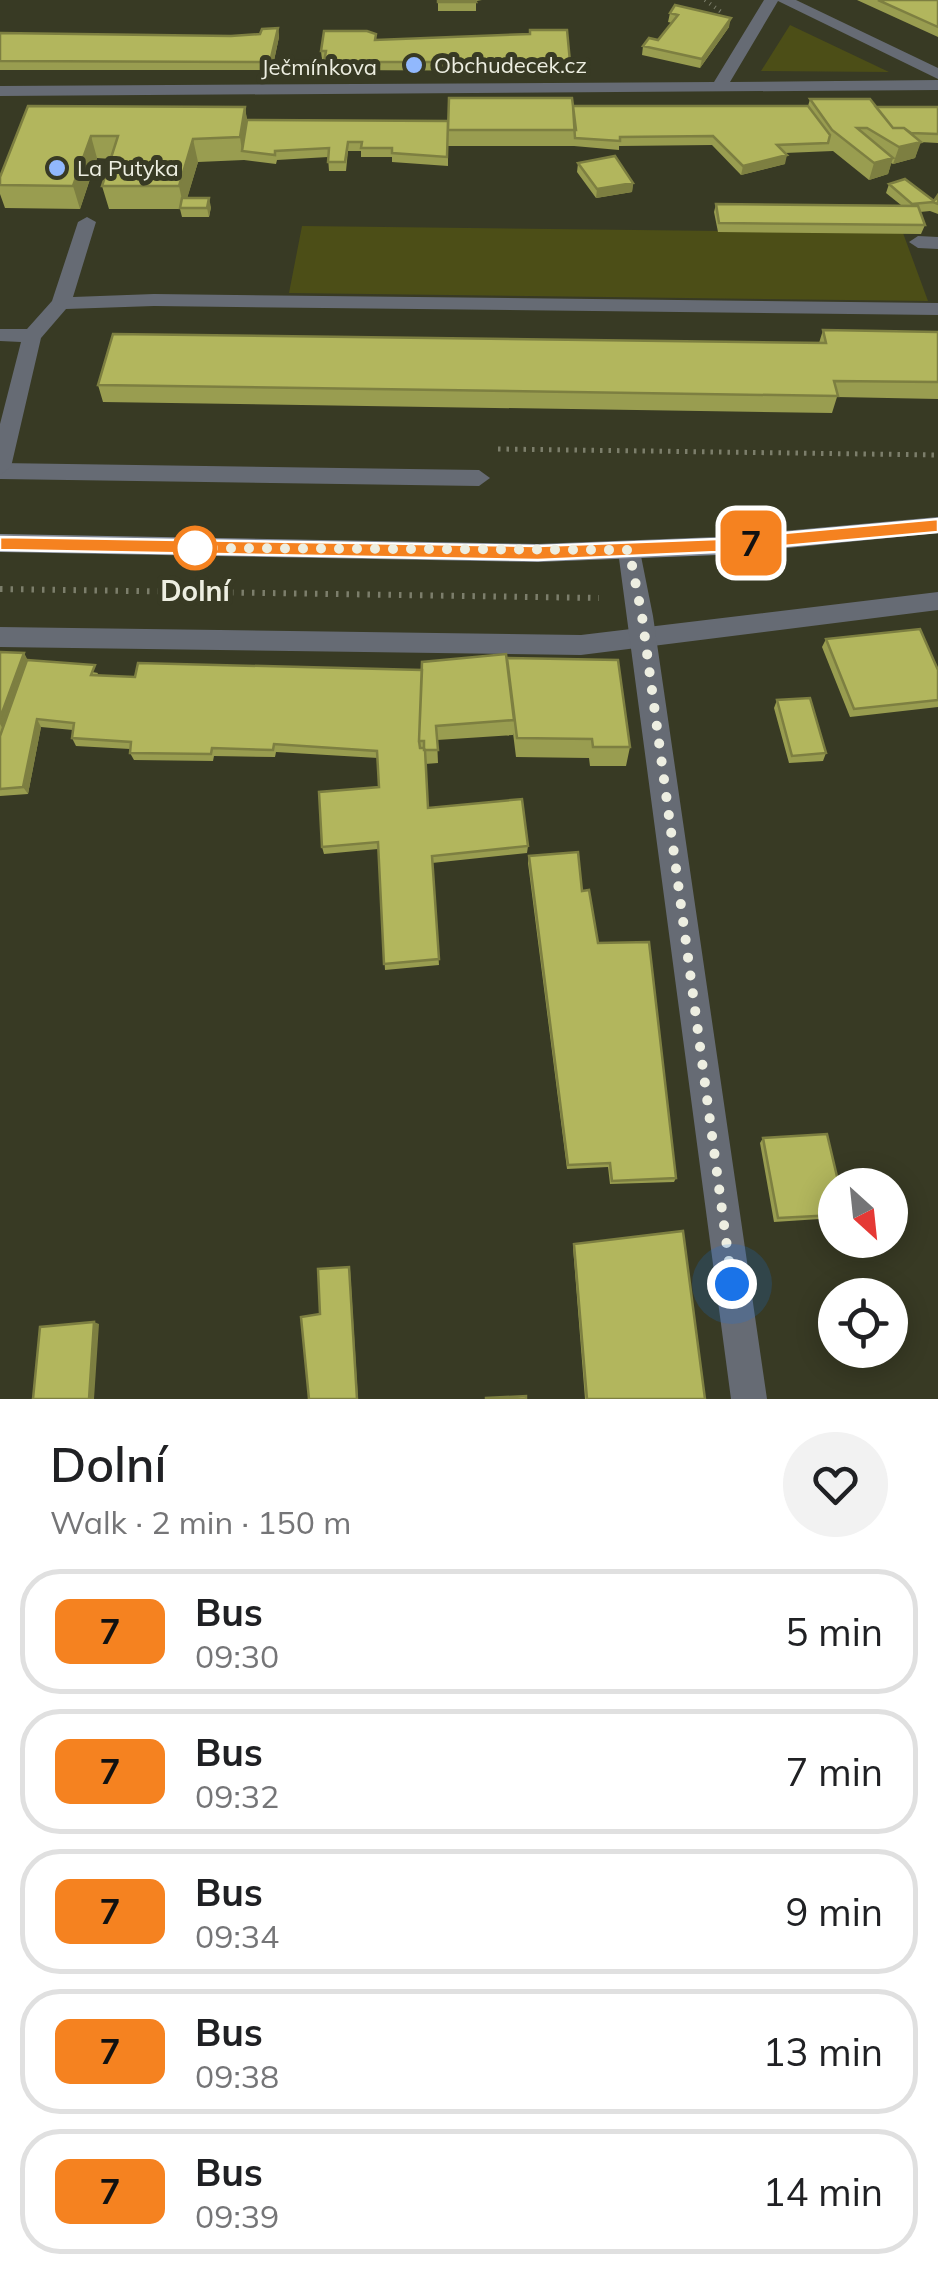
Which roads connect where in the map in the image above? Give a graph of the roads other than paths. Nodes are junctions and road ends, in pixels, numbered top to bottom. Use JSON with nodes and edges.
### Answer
{"nodes":[{"id":1,"x":771,"y":0,"type":"edge"},
{"id":2,"x":784,"y":0,"type":"edge"},
{"id":3,"x":938,"y":74,"type":"edge"},
{"id":4,"x":938,"y":85,"type":"edge"},
{"id":5,"x":720,"y":86,"type":"junction"},
{"id":6,"x":0,"y":92,"type":"edge"},
{"id":7,"x":87,"y":222,"type":"dead end"},
{"id":8,"x":61,"y":303,"type":"junction"},
{"id":9,"x":938,"y":309,"type":"edge"},
{"id":10,"x":0,"y":335,"type":"edge"},
{"id":11,"x":32,"y":336,"type":"junction"},
{"id":12,"x":0,"y":469,"type":"edge"},
{"id":13,"x":479,"y":478,"type":"dead end"},
{"id":14,"x":938,"y":526,"type":"edge"},
{"id":15,"x":0,"y":543,"type":"edge"},
{"id":16,"x":629,"y":550,"type":"junction"},
{"id":17,"x":938,"y":601,"type":"edge"},
{"id":18,"x":644,"y":636,"type":"junction"},
{"id":19,"x":0,"y":637,"type":"edge"},
{"id":20,"x":748,"y":1399,"type":"edge"}],
"edges":[{"from":1,"to":5,"type":"street"},
{"from":2,"to":3,"type":"street"},
{"from":4,"to":5,"type":"street","name":"Ječmínkova"},
{"from":5,"to":6,"type":"street","name":"Ječmínkova"},
{"from":7,"to":8,"type":"street"},
{"from":8,"to":9,"type":"street"},
{"from":8,"to":11,"type":"street"},
{"from":10,"to":11,"type":"street"},
{"from":11,"to":12,"type":"street"},
{"from":12,"to":13,"type":"street"},
{"from":14,"to":16,"type":"main road"},
{"from":15,"to":16,"type":"main road"},
{"from":16,"to":18,"type":"street"},
{"from":17,"to":18,"type":"street"},
{"from":18,"to":19,"type":"street"},
{"from":18,"to":20,"type":"street"}]}
